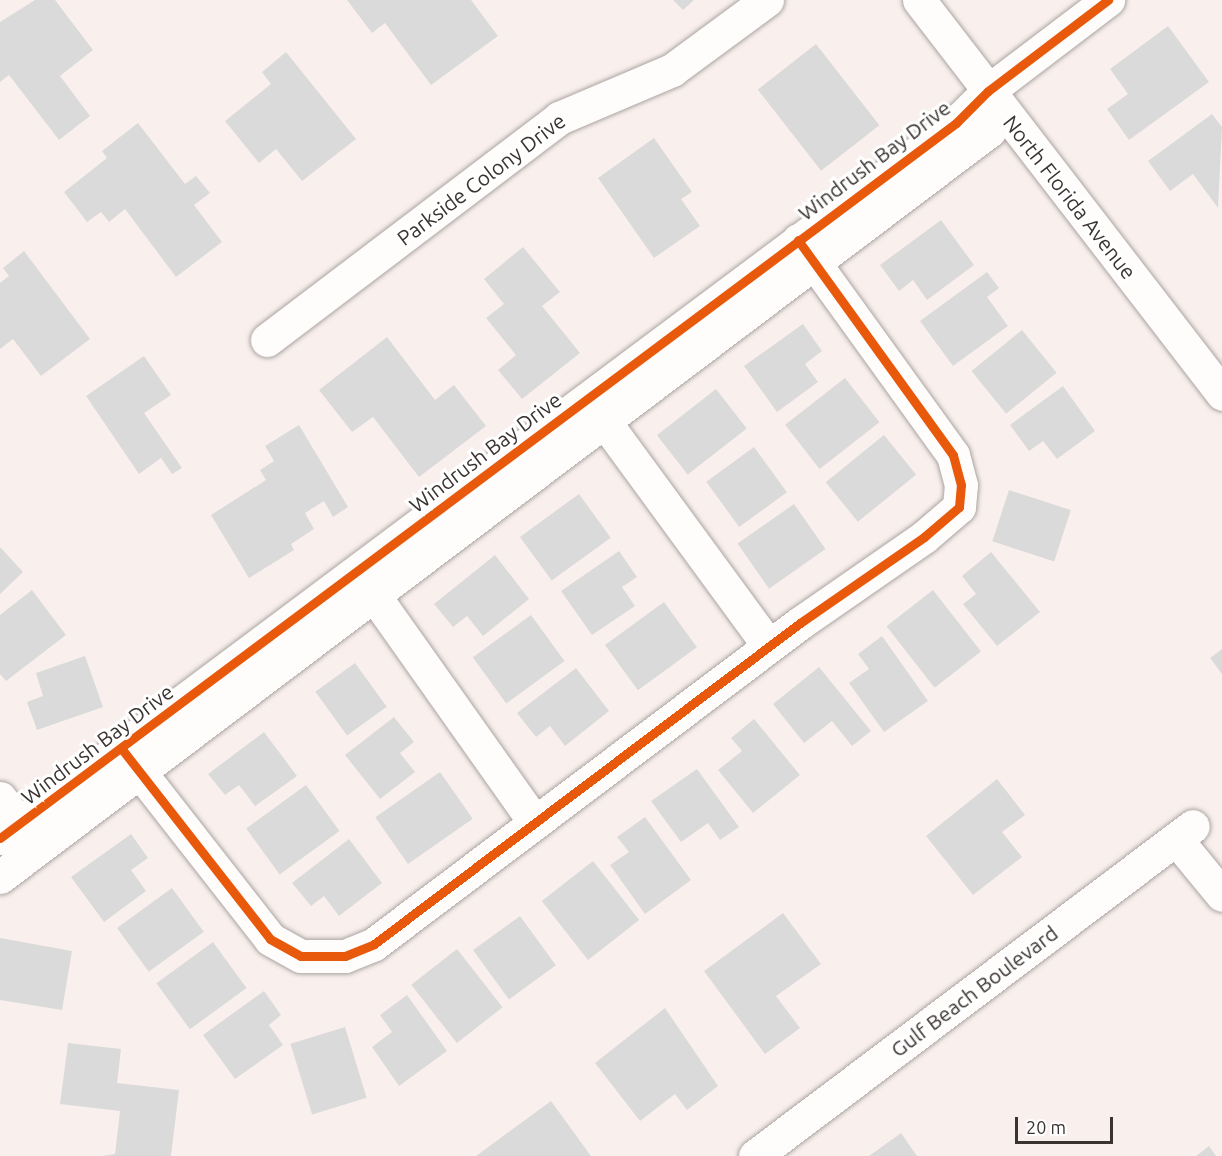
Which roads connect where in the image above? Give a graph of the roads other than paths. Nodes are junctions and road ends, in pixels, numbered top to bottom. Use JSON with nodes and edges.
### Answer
{"nodes":[{"id":1,"x":767,"y":0,"type":"edge"},
{"id":2,"x":919,"y":0,"type":"edge"},
{"id":3,"x":1108,"y":0,"type":"edge"},
{"id":4,"x":988,"y":91,"type":"junction"},
{"id":5,"x":806,"y":251,"type":"junction"},
{"id":6,"x":267,"y":340,"type":"dead end"},
{"id":7,"x":1222,"y":394,"type":"edge"},
{"id":8,"x":595,"y":409,"type":"junction"},
{"id":9,"x":365,"y":582,"type":"junction"},
{"id":10,"x":769,"y":646,"type":"junction"},
{"id":11,"x":129,"y":759,"type":"junction"},
{"id":12,"x":536,"y":822,"type":"junction"},
{"id":13,"x":14,"y":827,"type":"edge"},
{"id":14,"x":0,"y":877,"type":"edge"},
{"id":15,"x":1222,"y":895,"type":"edge"},
{"id":16,"x":755,"y":1156,"type":"edge"}],
"edges":[{"from":1,"to":6,"type":"street","name":"Parkside Colony Drive"},
{"from":2,"to":4,"type":"street","name":"North Florida Avenue"},
{"from":3,"to":4,"type":"street","name":"Windrush Bay Drive"},
{"from":4,"to":5,"type":"street","name":"Windrush Bay Drive"},
{"from":4,"to":7,"type":"street","name":"North Florida Avenue"},
{"from":5,"to":8,"type":"street","name":"Windrush Bay Drive"},
{"from":5,"to":10,"type":"street"},
{"from":8,"to":9,"type":"street","name":"Windrush Bay Drive"},
{"from":8,"to":10,"type":"street"},
{"from":9,"to":11,"type":"street","name":"Windrush Bay Drive"},
{"from":9,"to":12,"type":"street"},
{"from":10,"to":12,"type":"street"},
{"from":11,"to":12,"type":"street"},
{"from":11,"to":13,"type":"street","name":"Windrush Bay Drive"},
{"from":13,"to":14,"type":"street","name":"Windrush Bay Drive"},
{"from":15,"to":16,"type":"street","name":"Gulf Beach Boulevard"}]}
